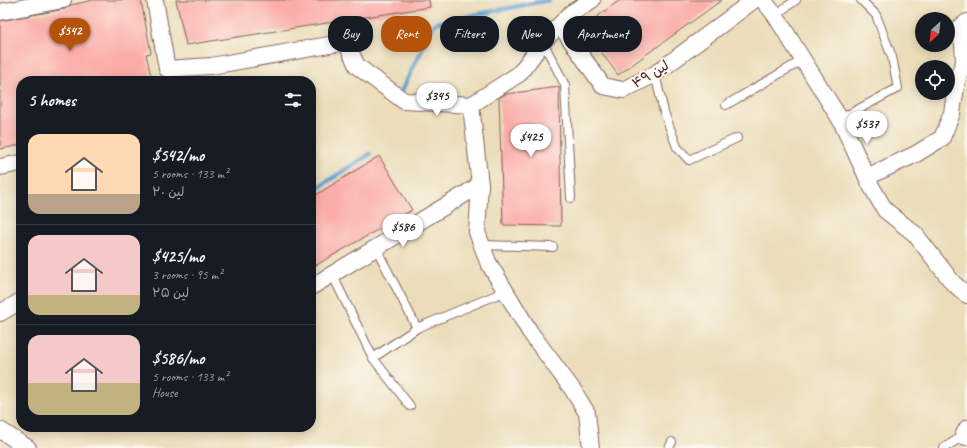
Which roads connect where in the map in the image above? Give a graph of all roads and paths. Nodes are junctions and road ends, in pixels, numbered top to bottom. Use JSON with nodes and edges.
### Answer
{"nodes":[{"id":1,"x":63,"y":0,"type":"edge"},
{"id":2,"x":155,"y":0,"type":"edge"},
{"id":3,"x":592,"y":0,"type":"edge"},
{"id":4,"x":754,"y":0,"type":"edge"},
{"id":5,"x":763,"y":0,"type":"edge"},
{"id":6,"x":796,"y":0,"type":"edge"},
{"id":7,"x":861,"y":0,"type":"edge"},
{"id":8,"x":0,"y":12,"type":"edge"},
{"id":9,"x":775,"y":15,"type":"junction"},
{"id":10,"x":967,"y":22,"type":"edge"},
{"id":11,"x":560,"y":25,"type":"junction"},
{"id":12,"x":555,"y":30,"type":"edge"},
{"id":13,"x":536,"y":52,"type":"edge"},
{"id":14,"x":549,"y":52,"type":"edge"},
{"id":15,"x":803,"y":60,"type":"junction"},
{"id":16,"x":655,"y":74,"type":"junction"},
{"id":17,"x":471,"y":105,"type":"junction"},
{"id":18,"x":726,"y":105,"type":"dead end"},
{"id":19,"x":840,"y":119,"type":"junction"},
{"id":20,"x":737,"y":138,"type":"dead end"},
{"id":21,"x":16,"y":164,"type":"edge"},
{"id":22,"x":0,"y":167,"type":"edge"},
{"id":23,"x":867,"y":177,"type":"junction"},
{"id":24,"x":480,"y":185,"type":"junction"},
{"id":25,"x":571,"y":198,"type":"dead end"},
{"id":26,"x":482,"y":245,"type":"junction"},
{"id":27,"x":554,"y":247,"type":"dead end"},
{"id":28,"x":376,"y":248,"type":"junction"},
{"id":29,"x":332,"y":274,"type":"junction"},
{"id":30,"x":316,"y":284,"type":"edge"},
{"id":31,"x":506,"y":291,"type":"junction"},
{"id":32,"x":967,"y":295,"type":"edge"},
{"id":33,"x":16,"y":305,"type":"edge"},
{"id":34,"x":0,"y":313,"type":"edge"},
{"id":35,"x":417,"y":328,"type":"junction"},
{"id":36,"x":374,"y":358,"type":"junction"},
{"id":37,"x":410,"y":406,"type":"dead end"},
{"id":38,"x":0,"y":430,"type":"edge"},
{"id":39,"x":966,"y":434,"type":"edge"},
{"id":40,"x":28,"y":448,"type":"edge"},
{"id":41,"x":591,"y":448,"type":"edge"},
{"id":42,"x":944,"y":448,"type":"edge"}],
"edges":[{"from":1,"to":8,"type":"street"},
{"from":2,"to":17,"type":"street"},
{"from":3,"to":11,"type":"street"},
{"from":4,"to":16,"type":"street","name":"لین ۴۹"},
{"from":5,"to":9,"type":"street"},
{"from":6,"to":9,"type":"lane"},
{"from":7,"to":19,"type":"lane"},
{"from":9,"to":15,"type":"street"},
{"from":10,"to":23,"type":"street"},
{"from":11,"to":12,"type":"street"},
{"from":11,"to":16,"type":"street","name":"لین ۴۹"},
{"from":13,"to":17,"type":"street"},
{"from":14,"to":25,"type":"lane"},
{"from":15,"to":18,"type":"lane"},
{"from":15,"to":19,"type":"street"},
{"from":16,"to":20,"type":"lane"},
{"from":17,"to":24,"type":"street"},
{"from":19,"to":23,"type":"street"},
{"from":21,"to":22,"type":"street"},
{"from":23,"to":32,"type":"street"},
{"from":24,"to":26,"type":"street"},
{"from":24,"to":28,"type":"street"},
{"from":26,"to":27,"type":"lane"},
{"from":26,"to":31,"type":"street"},
{"from":28,"to":29,"type":"street"},
{"from":28,"to":35,"type":"lane"},
{"from":29,"to":30,"type":"street"},
{"from":29,"to":36,"type":"lane"},
{"from":31,"to":35,"type":"lane"},
{"from":31,"to":41,"type":"street"},
{"from":33,"to":34,"type":"street"},
{"from":35,"to":36,"type":"lane"},
{"from":36,"to":37,"type":"lane"},
{"from":38,"to":40,"type":"street"},
{"from":39,"to":42,"type":"lane"}]}
